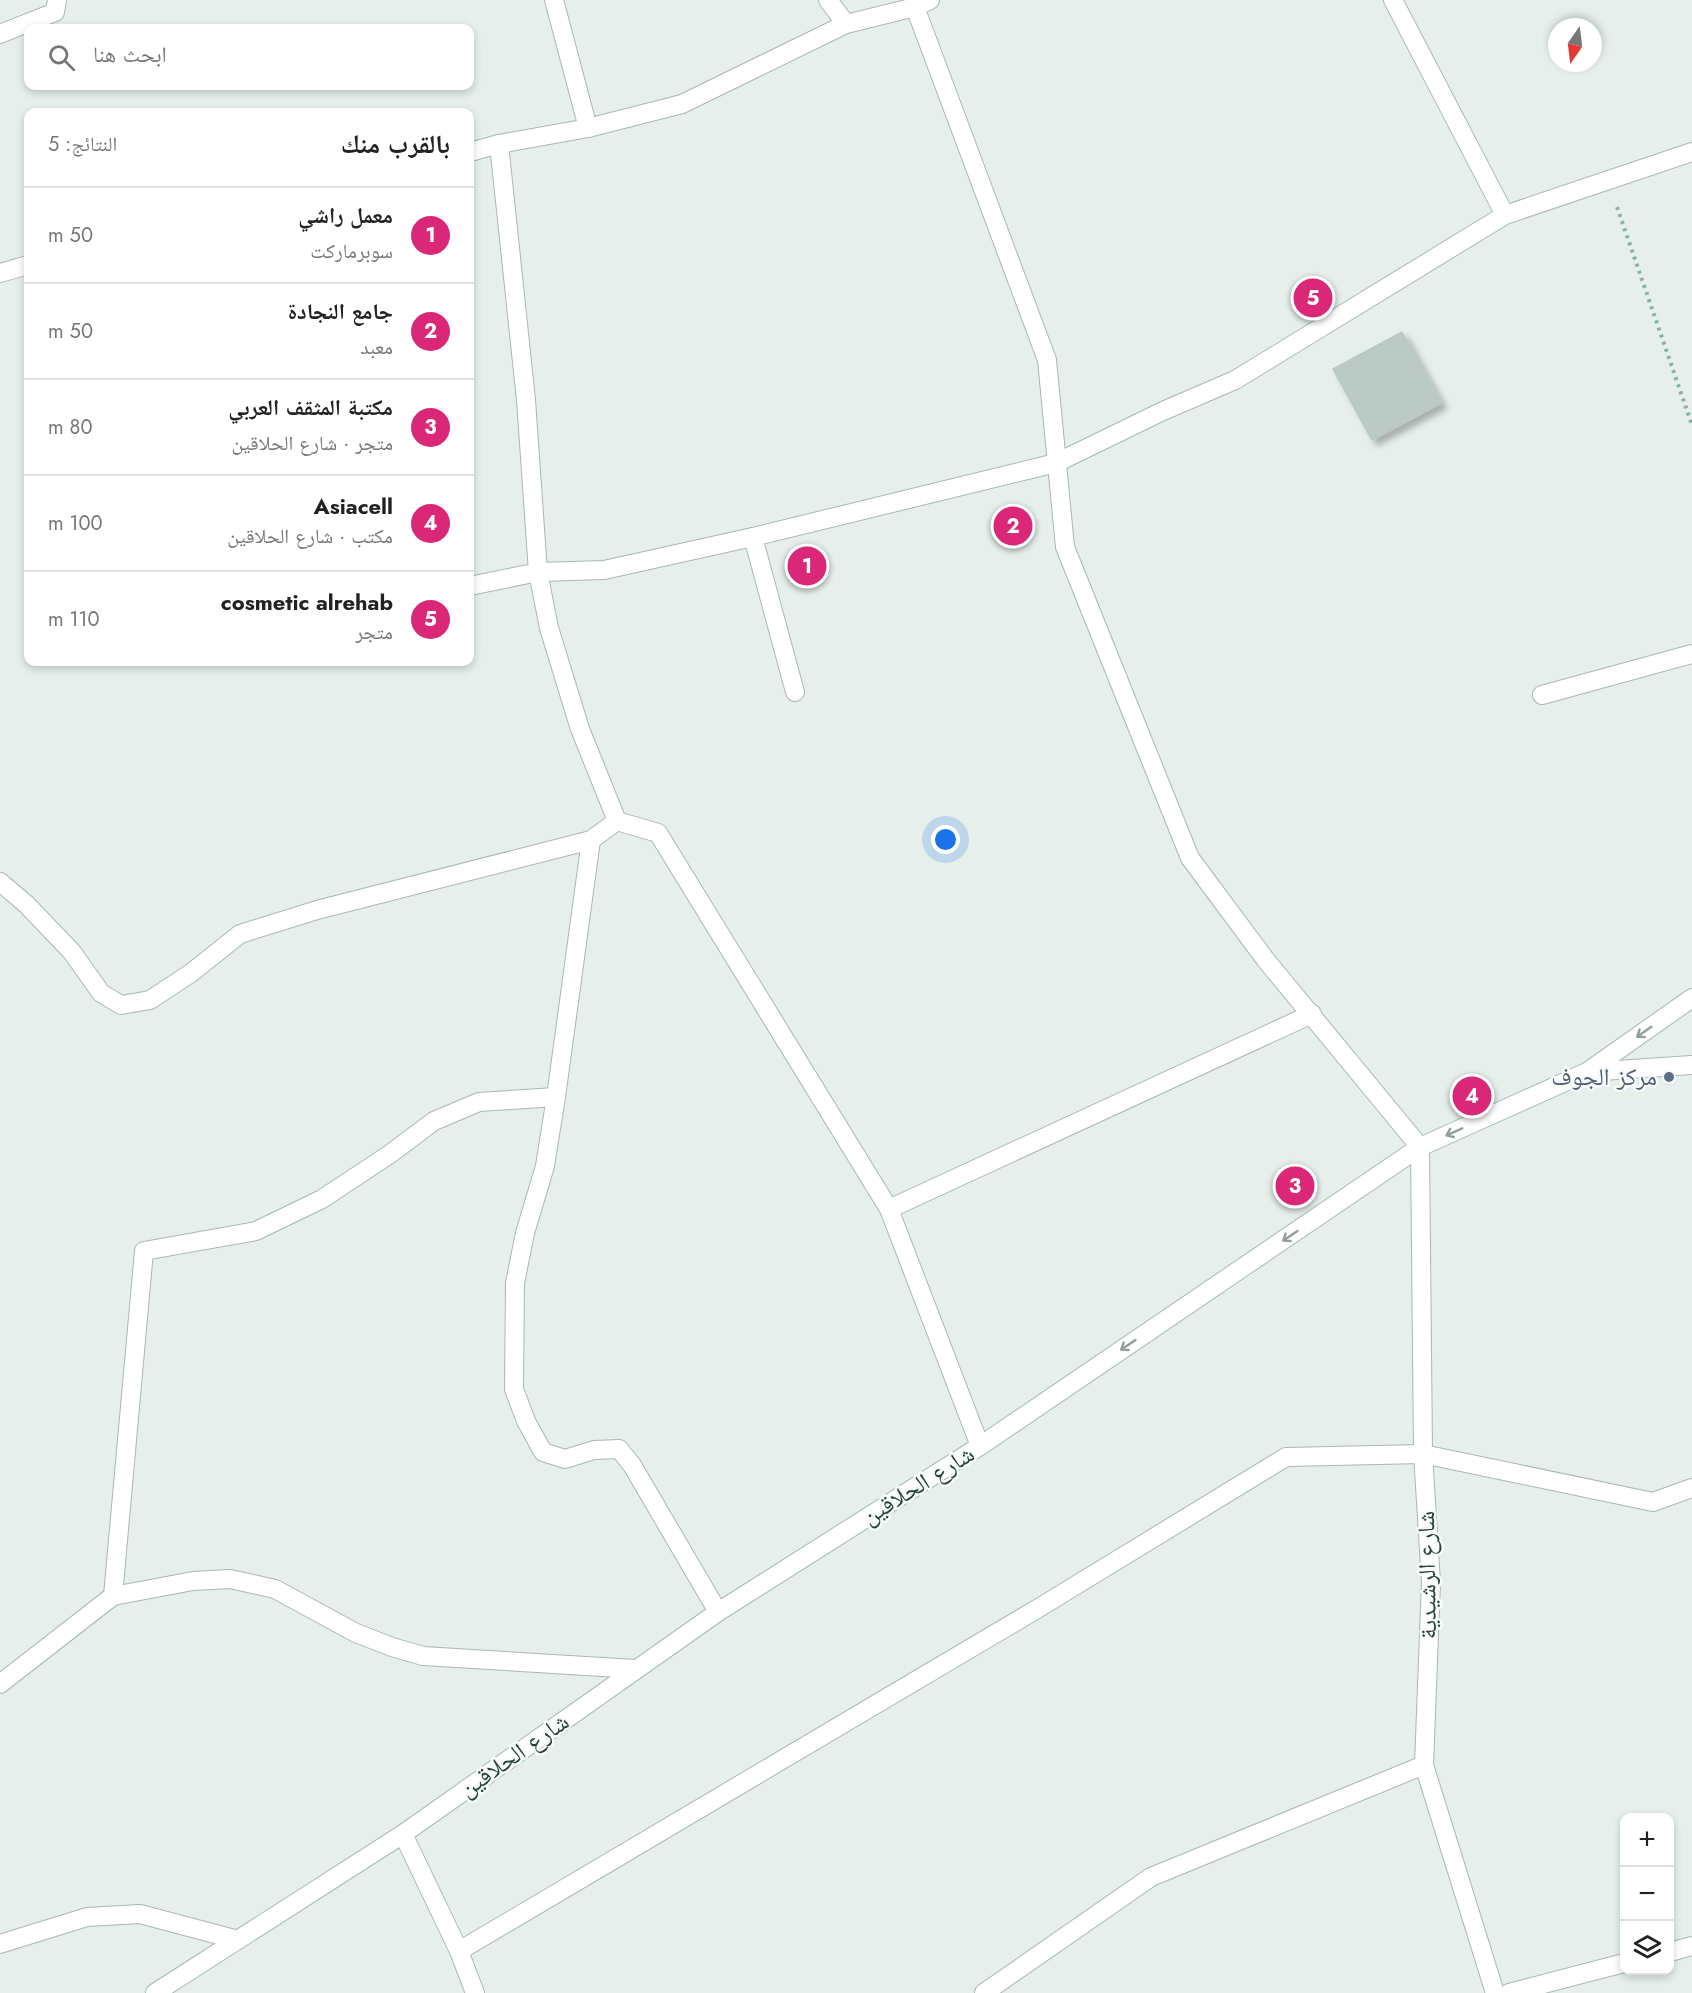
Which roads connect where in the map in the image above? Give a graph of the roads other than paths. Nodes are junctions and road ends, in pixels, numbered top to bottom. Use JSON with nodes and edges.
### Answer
{"nodes":[{"id":1,"x":57,"y":0,"type":"edge"},
{"id":2,"x":554,"y":0,"type":"edge"},
{"id":3,"x":828,"y":0,"type":"edge"},
{"id":4,"x":1393,"y":0,"type":"edge"},
{"id":5,"x":922,"y":4,"type":"edge"},
{"id":6,"x":24,"y":24,"type":"edge"},
{"id":7,"x":25,"y":24,"type":"edge"},
{"id":8,"x":846,"y":24,"type":"junction"},
{"id":9,"x":0,"y":34,"type":"edge"},
{"id":10,"x":588,"y":128,"type":"junction"},
{"id":11,"x":499,"y":144,"type":"junction"},
{"id":12,"x":474,"y":151,"type":"edge"},
{"id":13,"x":1692,"y":152,"type":"edge"},
{"id":14,"x":1505,"y":214,"type":"junction"},
{"id":15,"x":24,"y":266,"type":"edge"},
{"id":16,"x":0,"y":273,"type":"edge"},
{"id":17,"x":1056,"y":463,"type":"junction"},
{"id":18,"x":753,"y":537,"type":"junction"},
{"id":19,"x":538,"y":572,"type":"junction"},
{"id":20,"x":474,"y":585,"type":"edge"},
{"id":21,"x":1692,"y":654,"type":"edge"},
{"id":22,"x":795,"y":692,"type":"dead end"},
{"id":23,"x":1542,"y":695,"type":"dead end"},
{"id":24,"x":617,"y":821,"type":"junction"},
{"id":25,"x":591,"y":840,"type":"junction"},
{"id":26,"x":0,"y":882,"type":"edge"},
{"id":27,"x":1692,"y":998,"type":"edge"},
{"id":28,"x":1312,"y":1014,"type":"junction"},
{"id":29,"x":1692,"y":1065,"type":"edge"},
{"id":30,"x":1587,"y":1072,"type":"junction"},
{"id":31,"x":556,"y":1097,"type":"junction"},
{"id":32,"x":1420,"y":1147,"type":"junction"},
{"id":33,"x":890,"y":1209,"type":"junction"},
{"id":34,"x":980,"y":1446,"type":"junction"},
{"id":35,"x":1422,"y":1454,"type":"junction"},
{"id":36,"x":1692,"y":1488,"type":"edge"},
{"id":37,"x":113,"y":1596,"type":"junction"},
{"id":38,"x":718,"y":1612,"type":"junction"},
{"id":39,"x":635,"y":1670,"type":"junction"},
{"id":40,"x":0,"y":1684,"type":"edge"},
{"id":41,"x":1424,"y":1765,"type":"junction"},
{"id":42,"x":403,"y":1834,"type":"junction"},
{"id":43,"x":238,"y":1940,"type":"junction"},
{"id":44,"x":0,"y":1944,"type":"edge"},
{"id":45,"x":1692,"y":1946,"type":"edge"},
{"id":46,"x":459,"y":1951,"type":"junction"},
{"id":47,"x":1674,"y":1951,"type":"edge"},
{"id":48,"x":1620,"y":1964,"type":"edge"},
{"id":49,"x":155,"y":1993,"type":"edge"},
{"id":50,"x":475,"y":1993,"type":"edge"},
{"id":51,"x":984,"y":1993,"type":"edge"},
{"id":52,"x":1495,"y":1993,"type":"edge"},
{"id":53,"x":1509,"y":1993,"type":"edge"}],
"edges":[{"from":1,"to":7,"type":"street"},
{"from":2,"to":10,"type":"street"},
{"from":3,"to":8,"type":"street"},
{"from":4,"to":14,"type":"street"},
{"from":5,"to":8,"type":"street"},
{"from":5,"to":17,"type":"street"},
{"from":6,"to":9,"type":"street"},
{"from":8,"to":10,"type":"street"},
{"from":10,"to":11,"type":"street"},
{"from":11,"to":12,"type":"street"},
{"from":11,"to":19,"type":"street"},
{"from":13,"to":14,"type":"street"},
{"from":14,"to":17,"type":"street"},
{"from":15,"to":16,"type":"street"},
{"from":17,"to":18,"type":"street"},
{"from":17,"to":28,"type":"street"},
{"from":18,"to":19,"type":"street"},
{"from":18,"to":22,"type":"street"},
{"from":19,"to":20,"type":"street"},
{"from":19,"to":24,"type":"street"},
{"from":21,"to":23,"type":"street"},
{"from":24,"to":25,"type":"street"},
{"from":24,"to":33,"type":"street"},
{"from":25,"to":26,"type":"street"},
{"from":25,"to":31,"type":"street"},
{"from":27,"to":30,"type":"street","name":"شارع الحلاقين","one_way":true},
{"from":28,"to":32,"type":"street"},
{"from":28,"to":33,"type":"street"},
{"from":29,"to":30,"type":"street"},
{"from":30,"to":32,"type":"street","name":"شارع الحلاقين","one_way":true},
{"from":31,"to":37,"type":"street"},
{"from":31,"to":38,"type":"street"},
{"from":32,"to":34,"type":"street","name":"شارع الحلاقين","one_way":true},
{"from":32,"to":35,"type":"street","name":"شارع الرشيدية"},
{"from":33,"to":34,"type":"street"},
{"from":34,"to":38,"type":"street","name":"شارع الحلاقين"},
{"from":35,"to":36,"type":"street"},
{"from":35,"to":41,"type":"street","name":"شارع الرشيدية"},
{"from":35,"to":46,"type":"street"},
{"from":37,"to":39,"type":"street"},
{"from":37,"to":40,"type":"street"},
{"from":38,"to":39,"type":"street","name":"شارع الحلاقين"},
{"from":39,"to":42,"type":"street","name":"شارع الحلاقين"},
{"from":41,"to":51,"type":"street"},
{"from":41,"to":52,"type":"street","name":"شارع الرشيدية"},
{"from":42,"to":43,"type":"street","name":"شارع الحلاقين"},
{"from":42,"to":46,"type":"street"},
{"from":43,"to":44,"type":"street"},
{"from":43,"to":49,"type":"street","name":"شارع الحلاقين"},
{"from":45,"to":47,"type":"street"},
{"from":46,"to":50,"type":"street"},
{"from":48,"to":53,"type":"street"}]}
